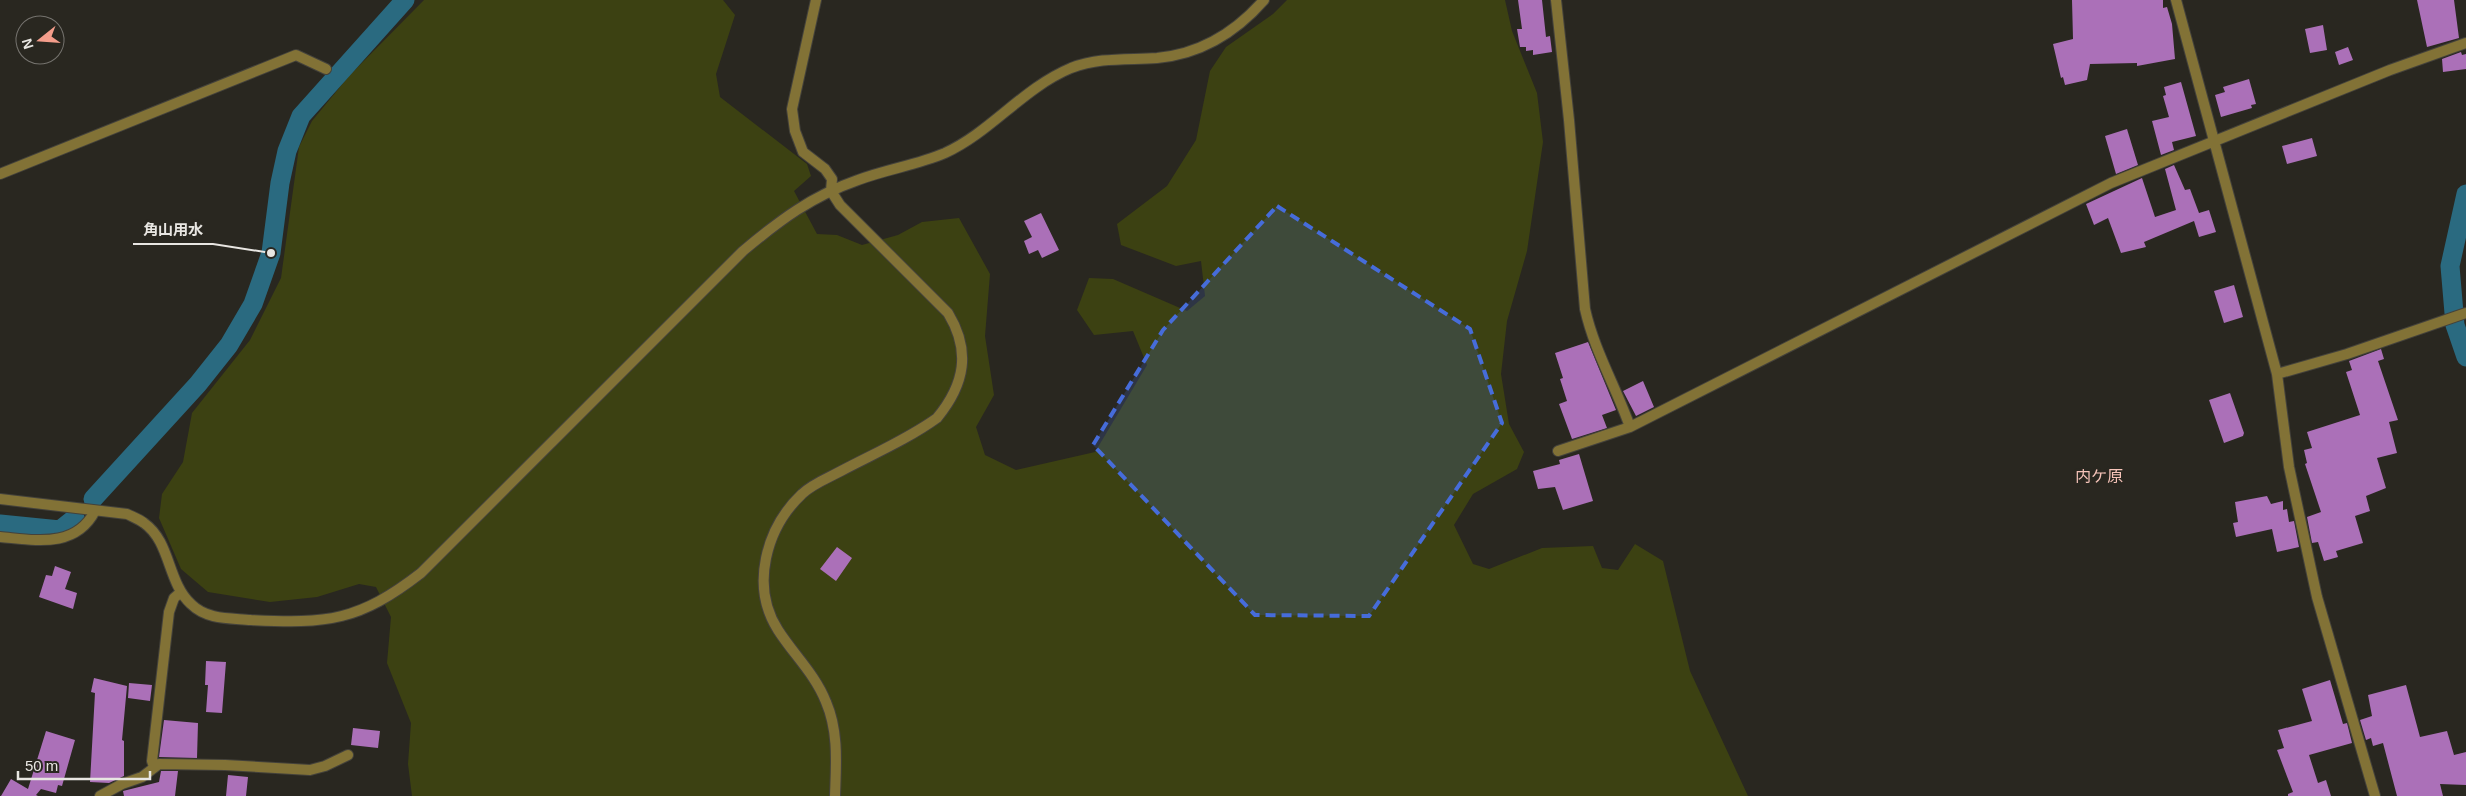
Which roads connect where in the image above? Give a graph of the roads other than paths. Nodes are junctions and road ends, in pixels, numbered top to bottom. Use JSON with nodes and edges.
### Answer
{"nodes":[{"id":1,"x":816,"y":0,"type":"edge"},
{"id":2,"x":1264,"y":0,"type":"edge"},
{"id":3,"x":1556,"y":0,"type":"edge"},
{"id":4,"x":2176,"y":0,"type":"edge"},
{"id":5,"x":2466,"y":43,"type":"edge"},
{"id":6,"x":326,"y":69,"type":"dead end"},
{"id":7,"x":2215,"y":142,"type":"junction"},
{"id":8,"x":0,"y":174,"type":"edge"},
{"id":9,"x":832,"y":191,"type":"junction"},
{"id":10,"x":2459,"y":316,"type":"edge"},
{"id":11,"x":2277,"y":374,"type":"junction"},
{"id":12,"x":1630,"y":427,"type":"junction"},
{"id":13,"x":1558,"y":451,"type":"dead end"},
{"id":14,"x":0,"y":499,"type":"edge"},
{"id":15,"x":94,"y":511,"type":"junction"},
{"id":16,"x":0,"y":537,"type":"edge"},
{"id":17,"x":181,"y":592,"type":"junction"},
{"id":18,"x":348,"y":754,"type":"dead end"},
{"id":19,"x":154,"y":767,"type":"junction"},
{"id":20,"x":100,"y":796,"type":"edge"},
{"id":21,"x":835,"y":796,"type":"edge"},
{"id":22,"x":2374,"y":796,"type":"edge"}],
"edges":[{"from":1,"to":9,"type":"street"},
{"from":2,"to":9,"type":"street"},
{"from":3,"to":12,"type":"street"},
{"from":4,"to":7,"type":"street"},
{"from":5,"to":7,"type":"street"},
{"from":6,"to":8,"type":"street"},
{"from":7,"to":11,"type":"street"},
{"from":7,"to":12,"type":"street"},
{"from":9,"to":17,"type":"street"},
{"from":9,"to":21,"type":"street"},
{"from":10,"to":11,"type":"street"},
{"from":11,"to":22,"type":"street"},
{"from":12,"to":13,"type":"street"},
{"from":14,"to":15,"type":"street"},
{"from":15,"to":16,"type":"street"},
{"from":15,"to":17,"type":"street"},
{"from":17,"to":19,"type":"street"},
{"from":18,"to":19,"type":"street"},
{"from":19,"to":20,"type":"street"}]}
